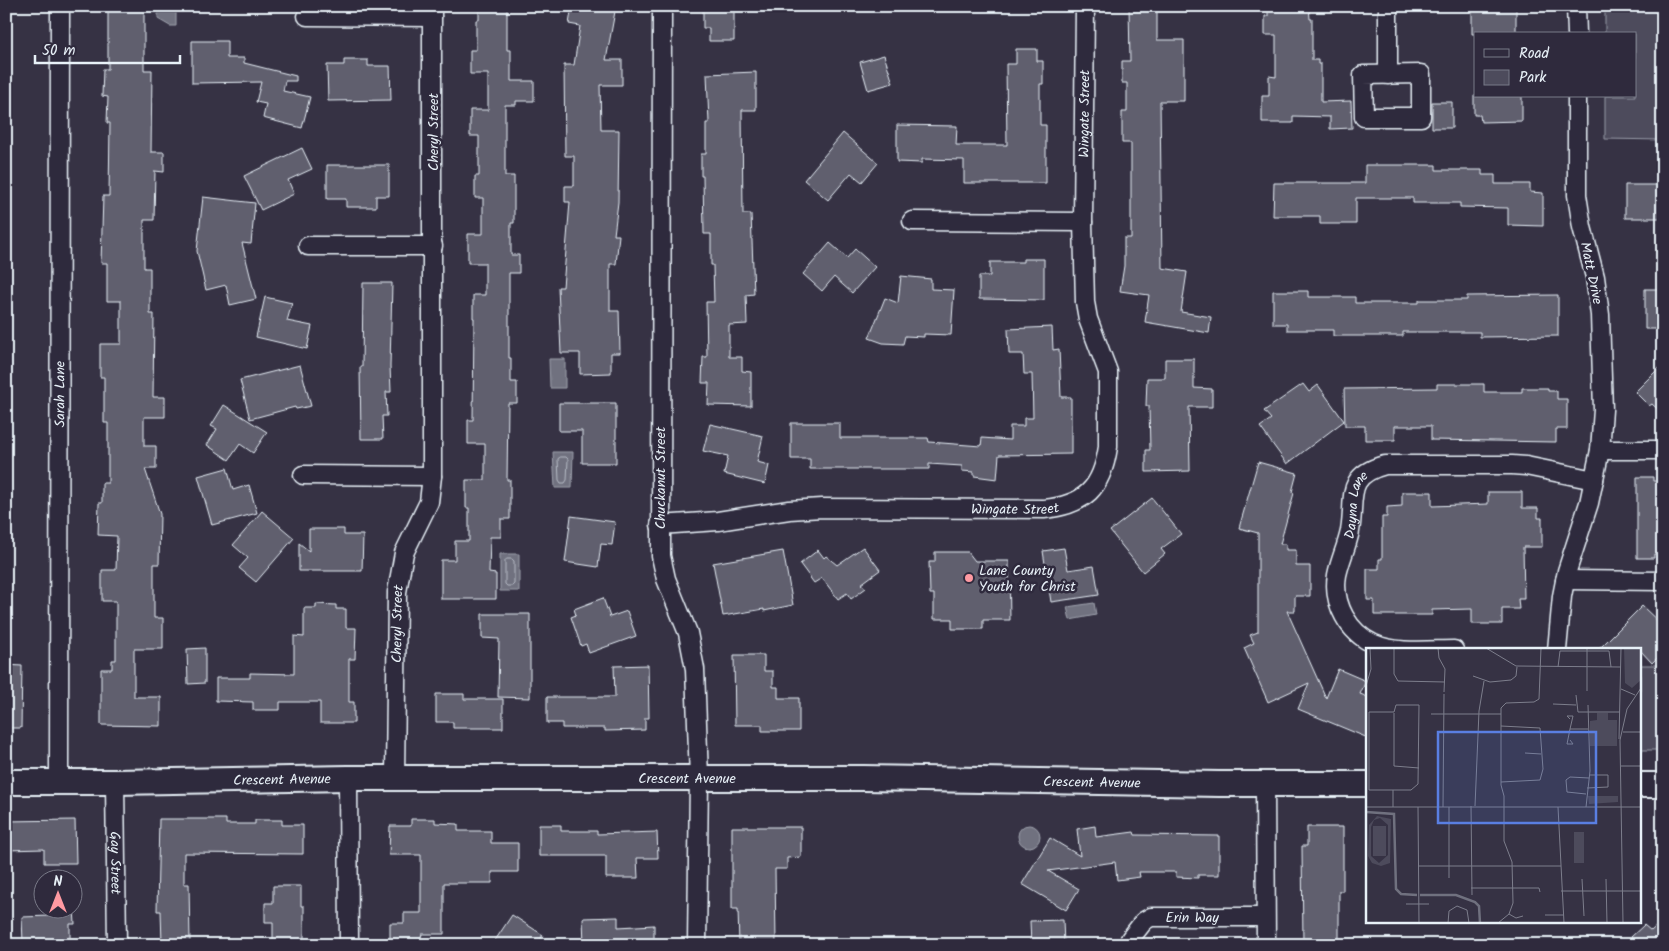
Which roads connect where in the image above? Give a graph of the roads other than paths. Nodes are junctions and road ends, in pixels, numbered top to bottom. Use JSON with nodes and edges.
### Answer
{"nodes":[{"id":1,"x":60,"y":6,"type":"edge"},
{"id":2,"x":662,"y":6,"type":"edge"},
{"id":3,"x":1085,"y":6,"type":"edge"},
{"id":4,"x":1388,"y":6,"type":"edge"},
{"id":5,"x":1576,"y":6,"type":"edge"},
{"id":6,"x":432,"y":12,"type":"edge"},
{"id":7,"x":307,"y":16,"type":"dead end"},
{"id":8,"x":1576,"y":32,"type":"edge"},
{"id":9,"x":1388,"y":75,"type":"dead end"},
{"id":10,"x":1577,"y":98,"type":"edge"},
{"id":11,"x":912,"y":221,"type":"dead end"},
{"id":12,"x":1082,"y":222,"type":"junction"},
{"id":13,"x":308,"y":246,"type":"dead end"},
{"id":14,"x":433,"y":246,"type":"junction"},
{"id":15,"x":1600,"y":450,"type":"junction"},
{"id":16,"x":1663,"y":450,"type":"edge"},
{"id":17,"x":304,"y":475,"type":"dead end"},
{"id":18,"x":432,"y":476,"type":"junction"},
{"id":19,"x":1594,"y":480,"type":"junction"},
{"id":20,"x":660,"y":524,"type":"junction"},
{"id":21,"x":1565,"y":580,"type":"junction"},
{"id":22,"x":1663,"y":581,"type":"edge"},
{"id":23,"x":1390,"y":648,"type":"edge"},
{"id":24,"x":1558,"y":648,"type":"edge"},
{"id":25,"x":348,"y":778,"type":"junction"},
{"id":26,"x":699,"y":778,"type":"junction"},
{"id":27,"x":395,"y":779,"type":"junction"},
{"id":28,"x":6,"y":782,"type":"edge"},
{"id":29,"x":59,"y":782,"type":"junction"},
{"id":30,"x":115,"y":782,"type":"junction"},
{"id":31,"x":1265,"y":784,"type":"junction"},
{"id":32,"x":1366,"y":784,"type":"edge"},
{"id":33,"x":1642,"y":784,"type":"edge"},
{"id":34,"x":1663,"y":784,"type":"edge"},
{"id":35,"x":1265,"y":917,"type":"junction"},
{"id":36,"x":1130,"y":939,"type":"dead end"},
{"id":37,"x":117,"y":945,"type":"edge"},
{"id":38,"x":349,"y":945,"type":"edge"},
{"id":39,"x":697,"y":945,"type":"edge"},
{"id":40,"x":1266,"y":945,"type":"edge"}],
"edges":[{"from":1,"to":29,"type":"street","name":"Sarah Lane"},
{"from":2,"to":20,"type":"street","name":"Chuckanut Street"},
{"from":3,"to":12,"type":"street","name":"Wingate Street"},
{"from":4,"to":9,"type":"street"},
{"from":5,"to":8,"type":"street"},
{"from":6,"to":7,"type":"street","name":"Cheryl Street"},
{"from":6,"to":14,"type":"street","name":"Cheryl Street"},
{"from":10,"to":15,"type":"street","name":"Matt Drive"},
{"from":11,"to":12,"type":"street"},
{"from":12,"to":20,"type":"street","name":"Wingate Street"},
{"from":13,"to":14,"type":"street"},
{"from":14,"to":18,"type":"street","name":"Cheryl Street"},
{"from":15,"to":16,"type":"street"},
{"from":15,"to":19,"type":"street","name":"Matt Drive"},
{"from":17,"to":18,"type":"street"},
{"from":18,"to":27,"type":"street","name":"Cheryl Street"},
{"from":19,"to":21,"type":"street","name":"Matt Drive"},
{"from":19,"to":23,"type":"street","name":"Dayna Lane"},
{"from":20,"to":26,"type":"street","name":"Chuckanut Street"},
{"from":21,"to":22,"type":"street"},
{"from":21,"to":24,"type":"street","name":"Matt Drive"},
{"from":25,"to":27,"type":"street","name":"Crescent Avenue"},
{"from":25,"to":30,"type":"street","name":"Crescent Avenue"},
{"from":25,"to":38,"type":"street"},
{"from":26,"to":27,"type":"street","name":"Crescent Avenue"},
{"from":26,"to":31,"type":"street","name":"Crescent Avenue"},
{"from":26,"to":39,"type":"street","name":"Chuckanut Street"},
{"from":28,"to":29,"type":"street","name":"Crescent Avenue"},
{"from":29,"to":30,"type":"street","name":"Crescent Avenue"},
{"from":30,"to":37,"type":"street","name":"Gay Street"},
{"from":31,"to":32,"type":"street","name":"Crescent Avenue"},
{"from":31,"to":35,"type":"street"},
{"from":33,"to":34,"type":"street"},
{"from":35,"to":36,"type":"street","name":"Erin Way"},
{"from":35,"to":40,"type":"street"}]}
